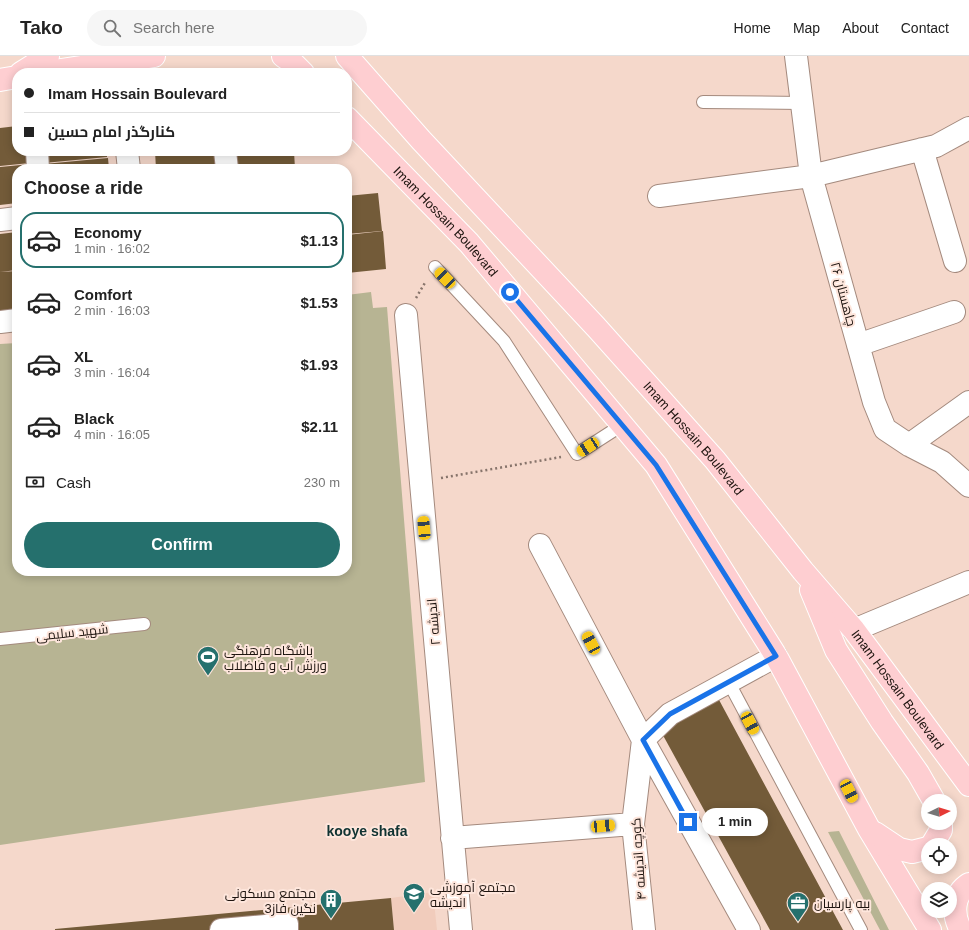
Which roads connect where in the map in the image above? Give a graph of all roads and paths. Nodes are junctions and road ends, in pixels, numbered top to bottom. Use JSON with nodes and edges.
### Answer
{"nodes":[{"id":1,"x":48,"y":56,"type":"edge"},
{"id":2,"x":154,"y":56,"type":"edge"},
{"id":3,"x":346,"y":56,"type":"edge"},
{"id":4,"x":796,"y":56,"type":"edge"},
{"id":5,"x":28,"y":68,"type":"edge"},
{"id":6,"x":75,"y":68,"type":"edge"},
{"id":7,"x":703,"y":102,"type":"dead end"},
{"id":8,"x":802,"y":103,"type":"junction"},
{"id":9,"x":352,"y":123,"type":"edge"},
{"id":10,"x":969,"y":128,"type":"edge"},
{"id":11,"x":922,"y":150,"type":"junction"},
{"id":12,"x":811,"y":176,"type":"junction"},
{"id":13,"x":659,"y":196,"type":"dead end"},
{"id":14,"x":12,"y":219,"type":"edge"},
{"id":15,"x":0,"y":220,"type":"edge"},
{"id":16,"x":955,"y":261,"type":"dead end"},
{"id":17,"x":435,"y":268,"type":"joint"},
{"id":18,"x":954,"y":312,"type":"dead end"},
{"id":19,"x":406,"y":315,"type":"joint"},
{"id":20,"x":12,"y":321,"type":"edge"},
{"id":21,"x":0,"y":322,"type":"edge"},
{"id":22,"x":858,"y":345,"type":"junction"},
{"id":23,"x":969,"y":402,"type":"edge"},
{"id":24,"x":622,"y":425,"type":"junction"},
{"id":25,"x":909,"y":445,"type":"junction"},
{"id":26,"x":577,"y":454,"type":"junction"},
{"id":27,"x":420,"y":481,"type":"junction"},
{"id":28,"x":969,"y":486,"type":"edge"},
{"id":29,"x":540,"y":545,"type":"dead end"},
{"id":30,"x":803,"y":571,"type":"junction"},
{"id":31,"x":969,"y":582,"type":"edge"},
{"id":32,"x":144,"y":624,"type":"dead end"},
{"id":33,"x":854,"y":630,"type":"junction"},
{"id":34,"x":0,"y":639,"type":"edge"},
{"id":35,"x":776,"y":656,"type":"junction"},
{"id":36,"x":728,"y":681,"type":"junction"},
{"id":37,"x":643,"y":740,"type":"junction"},
{"id":38,"x":969,"y":785,"type":"edge"},
{"id":39,"x":930,"y":794,"type":"edge"},
{"id":40,"x":633,"y":824,"type":"junction"},
{"id":41,"x":869,"y":829,"type":"junction"},
{"id":42,"x":452,"y":838,"type":"junction"},
{"id":43,"x":921,"y":850,"type":"edge"},
{"id":44,"x":969,"y":884,"type":"edge"},
{"id":45,"x":221,"y":930,"type":"edge"},
{"id":46,"x":287,"y":930,"type":"edge"},
{"id":47,"x":461,"y":930,"type":"edge"},
{"id":48,"x":644,"y":930,"type":"edge"},
{"id":49,"x":749,"y":930,"type":"edge"},
{"id":50,"x":862,"y":930,"type":"edge"},
{"id":51,"x":930,"y":930,"type":"edge"},
{"id":52,"x":961,"y":930,"type":"edge"}],
"edges":[{"from":1,"to":5,"type":"main road"},
{"from":2,"to":6,"type":"main road"},
{"from":3,"to":30,"type":"main road","name":"Imam Hossain Boulevard"},
{"from":4,"to":8,"type":"street","name":"چاهستان ۲۶"},
{"from":7,"to":8,"type":"lane"},
{"from":8,"to":12,"type":"street","name":"چاهستان ۲۶"},
{"from":9,"to":24,"type":"main road","name":"Imam Hossain Boulevard"},
{"from":10,"to":11,"type":"street"},
{"from":11,"to":12,"type":"street"},
{"from":11,"to":16,"type":"street"},
{"from":12,"to":13,"type":"street"},
{"from":12,"to":22,"type":"street","name":"چاهستان ۲۶"},
{"from":14,"to":15,"type":"street"},
{"from":17,"to":19,"type":"path"},
{"from":17,"to":26,"type":"lane"},
{"from":18,"to":22,"type":"street"},
{"from":19,"to":27,"type":"street","name":"اندیشه ۲"},
{"from":20,"to":21,"type":"street"},
{"from":22,"to":25,"type":"street","name":"چاهستان ۲۶"},
{"from":23,"to":25,"type":"street"},
{"from":24,"to":26,"type":"lane"},
{"from":24,"to":35,"type":"main road","name":"Imam Hossain Boulevard"},
{"from":25,"to":28,"type":"street","name":"چاهستان ۲۶"},
{"from":26,"to":27,"type":"path"},
{"from":27,"to":42,"type":"street","name":"اندیشه ۲"},
{"from":29,"to":37,"type":"street"},
{"from":30,"to":33,"type":"main road","name":"Imam Hossain Boulevard"},
{"from":30,"to":39,"type":"main road"},
{"from":31,"to":33,"type":"street"},
{"from":32,"to":34,"type":"lane","name":"شهید سلیمی"},
{"from":33,"to":38,"type":"main road","name":"Imam Hossain Boulevard"},
{"from":35,"to":36,"type":"street"},
{"from":35,"to":41,"type":"main road","name":"Imam Hossain Boulevard"},
{"from":36,"to":37,"type":"street"},
{"from":36,"to":50,"type":"lane"},
{"from":37,"to":40,"type":"street","name":"کوچه اندیشه ۴"},
{"from":37,"to":49,"type":"street"},
{"from":40,"to":42,"type":"street"},
{"from":40,"to":48,"type":"street","name":"کوچه اندیشه ۴"},
{"from":41,"to":43,"type":"main road"},
{"from":41,"to":51,"type":"main road","name":"Imam Hossain Boulevard"},
{"from":42,"to":47,"type":"street","name":"اندیشه ۲"},
{"from":44,"to":52,"type":"main road"},
{"from":45,"to":46,"type":"street"}]}
